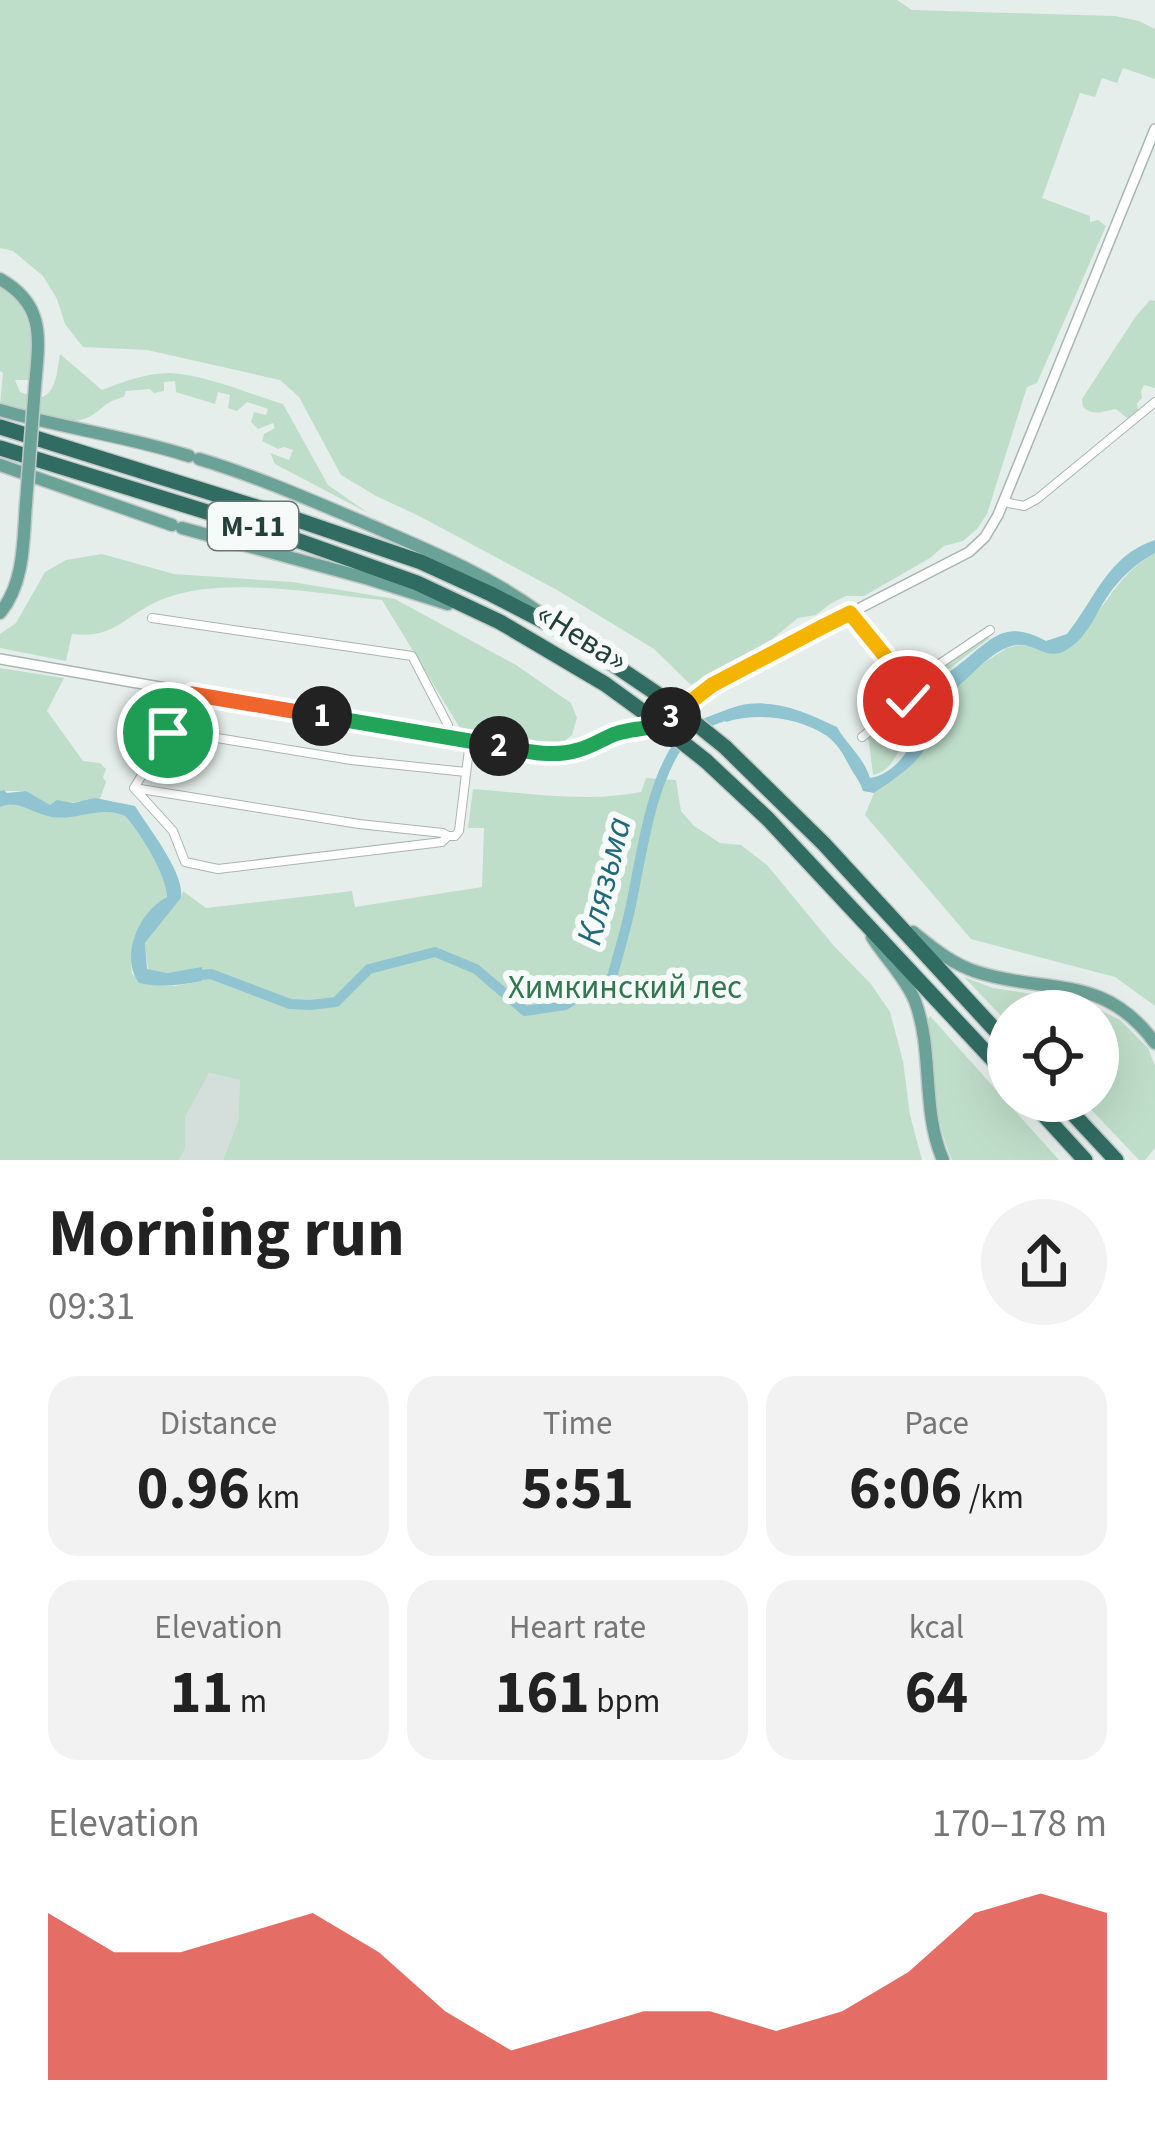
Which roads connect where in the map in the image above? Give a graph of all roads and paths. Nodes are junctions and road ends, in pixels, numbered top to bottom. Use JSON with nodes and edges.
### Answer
{"nodes":[{"id":1,"x":1155,"y":129,"type":"edge"},
{"id":2,"x":0,"y":278,"type":"edge"},
{"id":3,"x":1155,"y":402,"type":"edge"},
{"id":4,"x":0,"y":410,"type":"edge"},
{"id":5,"x":0,"y":427,"type":"edge"},
{"id":6,"x":0,"y":448,"type":"edge"},
{"id":7,"x":0,"y":465,"type":"edge"},
{"id":8,"x":1004,"y":502,"type":"junction"},
{"id":9,"x":850,"y":613,"type":"junction"},
{"id":10,"x":0,"y":614,"type":"edge"},
{"id":11,"x":152,"y":618,"type":"dead end"},
{"id":12,"x":500,"y":622,"type":"junction"},
{"id":13,"x":990,"y":630,"type":"dead end"},
{"id":14,"x":570,"y":635,"type":"junction"},
{"id":15,"x":0,"y":659,"type":"edge"},
{"id":16,"x":912,"y":689,"type":"junction"},
{"id":17,"x":192,"y":694,"type":"junction"},
{"id":18,"x":175,"y":726,"type":"junction"},
{"id":19,"x":447,"y":736,"type":"junction"},
{"id":20,"x":862,"y":737,"type":"dead end"},
{"id":21,"x":470,"y":741,"type":"junction"},
{"id":22,"x":466,"y":772,"type":"junction"},
{"id":23,"x":134,"y":788,"type":"junction"},
{"id":24,"x":448,"y":836,"type":"junction"},
{"id":25,"x":885,"y":911,"type":"junction"},
{"id":26,"x":859,"y":916,"type":"junction"},
{"id":27,"x":987,"y":1021,"type":"edge"},
{"id":28,"x":1155,"y":1043,"type":"edge"},
{"id":29,"x":987,"y":1053,"type":"edge"},
{"id":30,"x":1050,"y":1122,"type":"edge"},
{"id":31,"x":1081,"y":1122,"type":"edge"},
{"id":32,"x":943,"y":1160,"type":"edge"},
{"id":33,"x":1085,"y":1160,"type":"edge"},
{"id":34,"x":1116,"y":1160,"type":"edge"}],
"edges":[{"from":1,"to":8,"type":"street"},
{"from":2,"to":10,"type":"main road","bridge":true},
{"from":3,"to":8,"type":"street"},
{"from":4,"to":14,"type":"main road","number":"М-11"},
{"from":5,"to":14,"type":"highway","name":"«Нева»","number":"М-11"},
{"from":6,"to":12,"type":"highway","name":"«Нева»","number":"М-11"},
{"from":7,"to":12,"type":"main road","number":"М-11"},
{"from":8,"to":9,"type":"street"},
{"from":9,"to":16,"type":"street"},
{"from":9,"to":21,"type":"street"},
{"from":11,"to":19,"type":"street"},
{"from":12,"to":26,"type":"highway","name":"«Нева»","number":"М-11","bridge":true},
{"from":13,"to":16,"type":"street"},
{"from":14,"to":25,"type":"highway","name":"«Нева»","number":"М-11","bridge":true},
{"from":15,"to":17,"type":"street"},
{"from":16,"to":20,"type":"street"},
{"from":17,"to":18,"type":"street"},
{"from":17,"to":19,"type":"street"},
{"from":18,"to":22,"type":"street"},
{"from":18,"to":23,"type":"street"},
{"from":19,"to":21,"type":"street"},
{"from":21,"to":22,"type":"street"},
{"from":22,"to":24,"type":"street"},
{"from":23,"to":24,"type":"street"},
{"from":23,"to":24,"type":"street"},
{"from":25,"to":27,"type":"highway","name":"«Нева»","number":"М-11"},
{"from":25,"to":28,"type":"main road","number":"М-11"},
{"from":26,"to":29,"type":"highway","name":"«Нева»","number":"М-11"},
{"from":26,"to":32,"type":"main road"},
{"from":30,"to":33,"type":"highway"},
{"from":31,"to":34,"type":"highway"}]}
